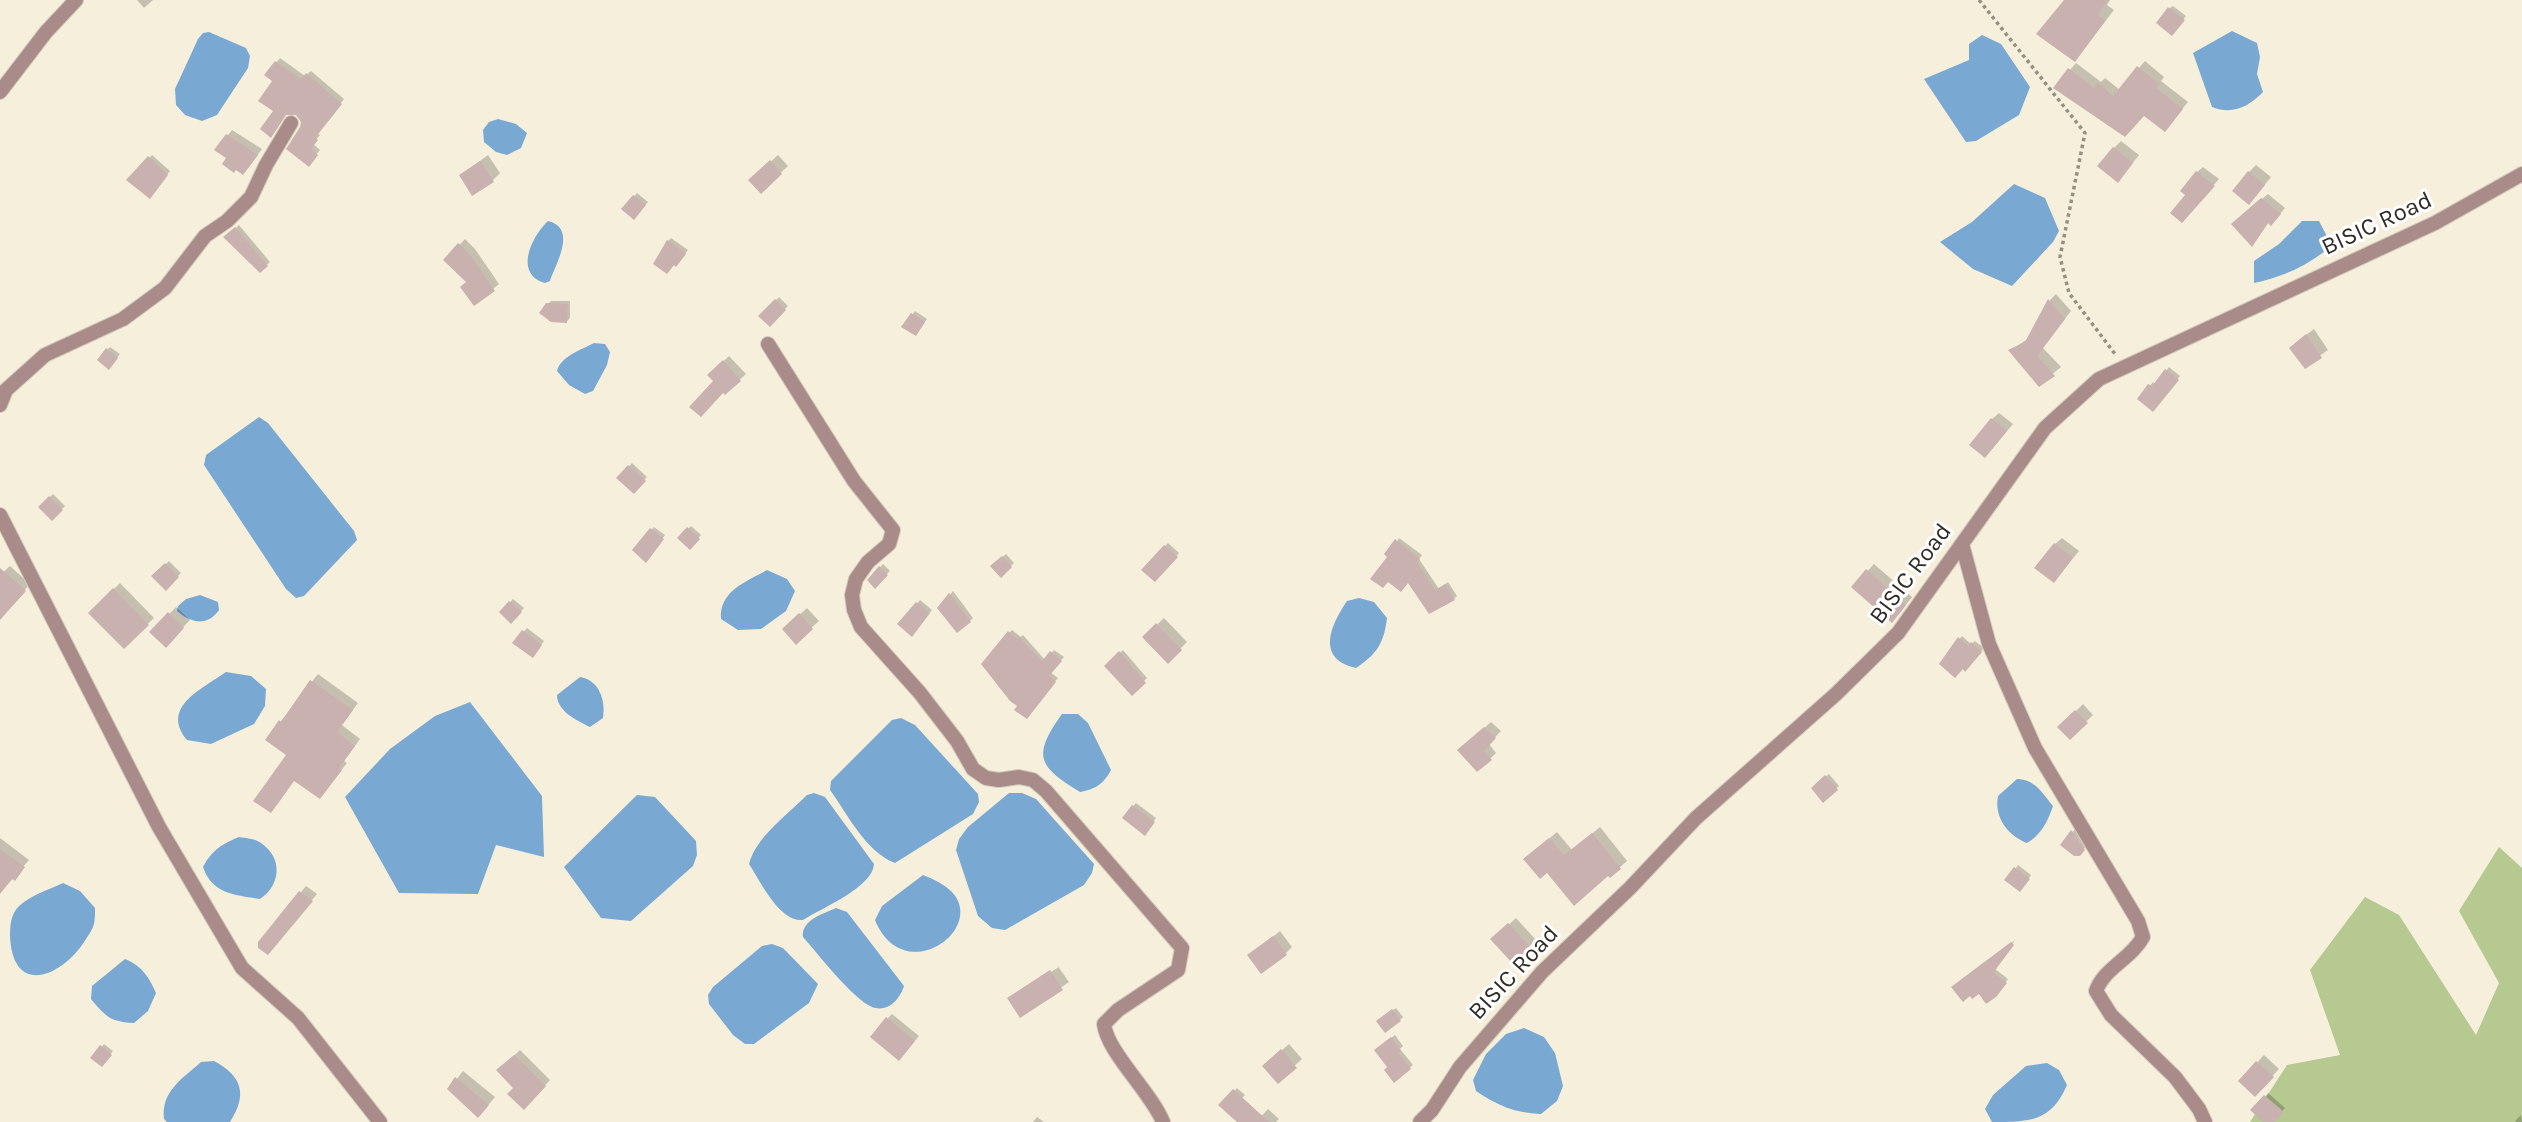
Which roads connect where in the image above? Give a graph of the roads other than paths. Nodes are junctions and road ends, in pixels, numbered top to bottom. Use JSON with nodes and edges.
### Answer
{"nodes":[{"id":1,"x":76,"y":0,"type":"edge"},
{"id":2,"x":0,"y":92,"type":"edge"},
{"id":3,"x":291,"y":123,"type":"dead end"},
{"id":4,"x":2522,"y":174,"type":"edge"},
{"id":5,"x":768,"y":344,"type":"dead end"},
{"id":6,"x":0,"y":405,"type":"edge"},
{"id":7,"x":0,"y":514,"type":"edge"},
{"id":8,"x":1962,"y":544,"type":"junction"},
{"id":9,"x":380,"y":1122,"type":"edge"},
{"id":10,"x":1163,"y":1122,"type":"edge"},
{"id":11,"x":1420,"y":1122,"type":"edge"},
{"id":12,"x":2205,"y":1122,"type":"edge"}],
"edges":[{"from":1,"to":2,"type":"street"},
{"from":3,"to":6,"type":"street"},
{"from":4,"to":8,"type":"street","name":"BISIC Road"},
{"from":5,"to":10,"type":"street"},
{"from":7,"to":9,"type":"street"},
{"from":8,"to":11,"type":"street","name":"BISIC Road"},
{"from":8,"to":12,"type":"street"}]}
